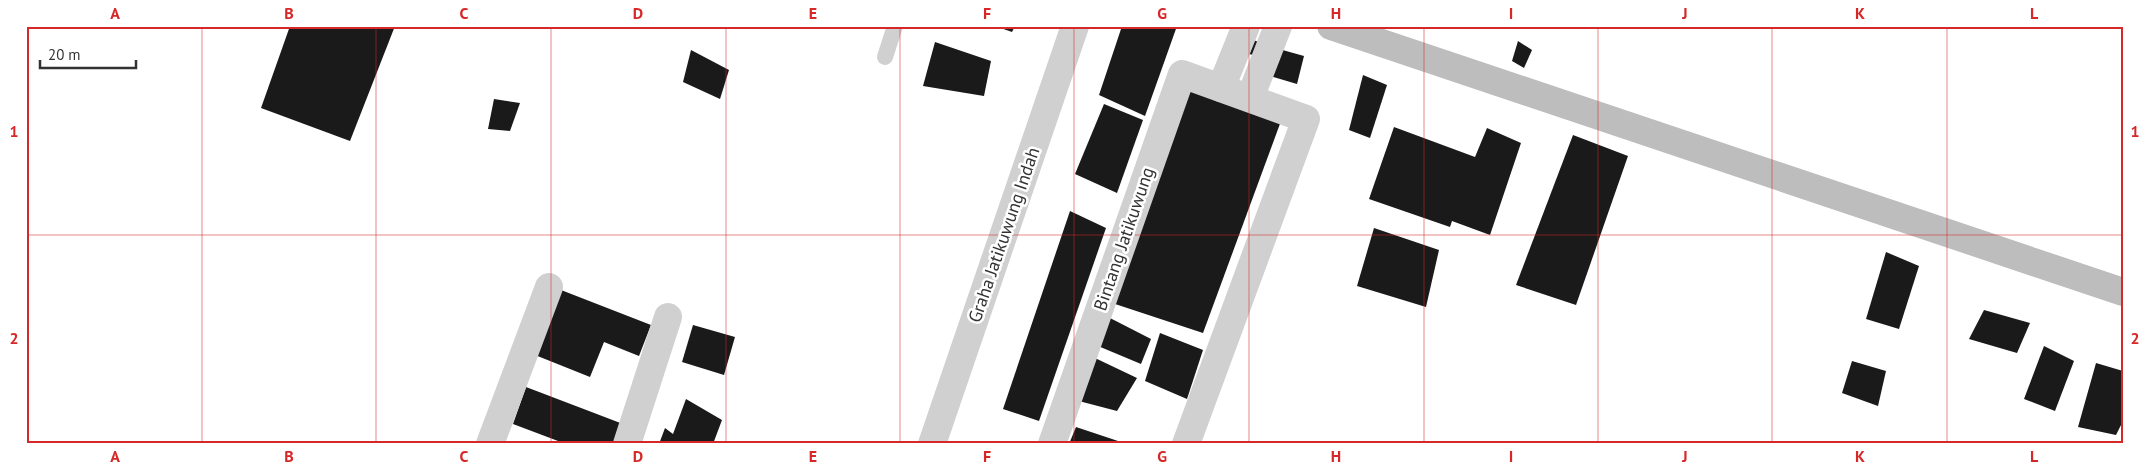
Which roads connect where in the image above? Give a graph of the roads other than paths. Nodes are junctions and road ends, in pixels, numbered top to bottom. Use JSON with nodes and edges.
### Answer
{"nodes":[{"id":1,"x":895,"y":26,"type":"edge"},
{"id":2,"x":1075,"y":26,"type":"edge"},
{"id":3,"x":1246,"y":26,"type":"edge"},
{"id":4,"x":1278,"y":26,"type":"edge"},
{"id":5,"x":1331,"y":26,"type":"edge"},
{"id":6,"x":885,"y":57,"type":"dead end"},
{"id":7,"x":1221,"y":88,"type":"junction"},
{"id":8,"x":1250,"y":98,"type":"junction"},
{"id":9,"x":548,"y":287,"type":"dead end"},
{"id":10,"x":2123,"y":292,"type":"edge"},
{"id":11,"x":668,"y":317,"type":"dead end"},
{"id":12,"x":490,"y":444,"type":"edge"},
{"id":13,"x":627,"y":444,"type":"edge"},
{"id":14,"x":932,"y":444,"type":"edge"},
{"id":15,"x":1052,"y":444,"type":"edge"},
{"id":16,"x":1186,"y":444,"type":"edge"}],
"edges":[{"from":1,"to":6,"type":"lane"},
{"from":2,"to":14,"type":"street","name":"Graha Jatikuwung Indah"},
{"from":3,"to":7,"type":"street"},
{"from":4,"to":8,"type":"street"},
{"from":5,"to":10,"type":"street"},
{"from":7,"to":8,"type":"street","name":"Bintang Jatikuwung"},
{"from":7,"to":15,"type":"street","name":"Bintang Jatikuwung"},
{"from":8,"to":16,"type":"street","name":"Bintang Jatikuwung"},
{"from":9,"to":12,"type":"street"},
{"from":11,"to":13,"type":"street"}]}
